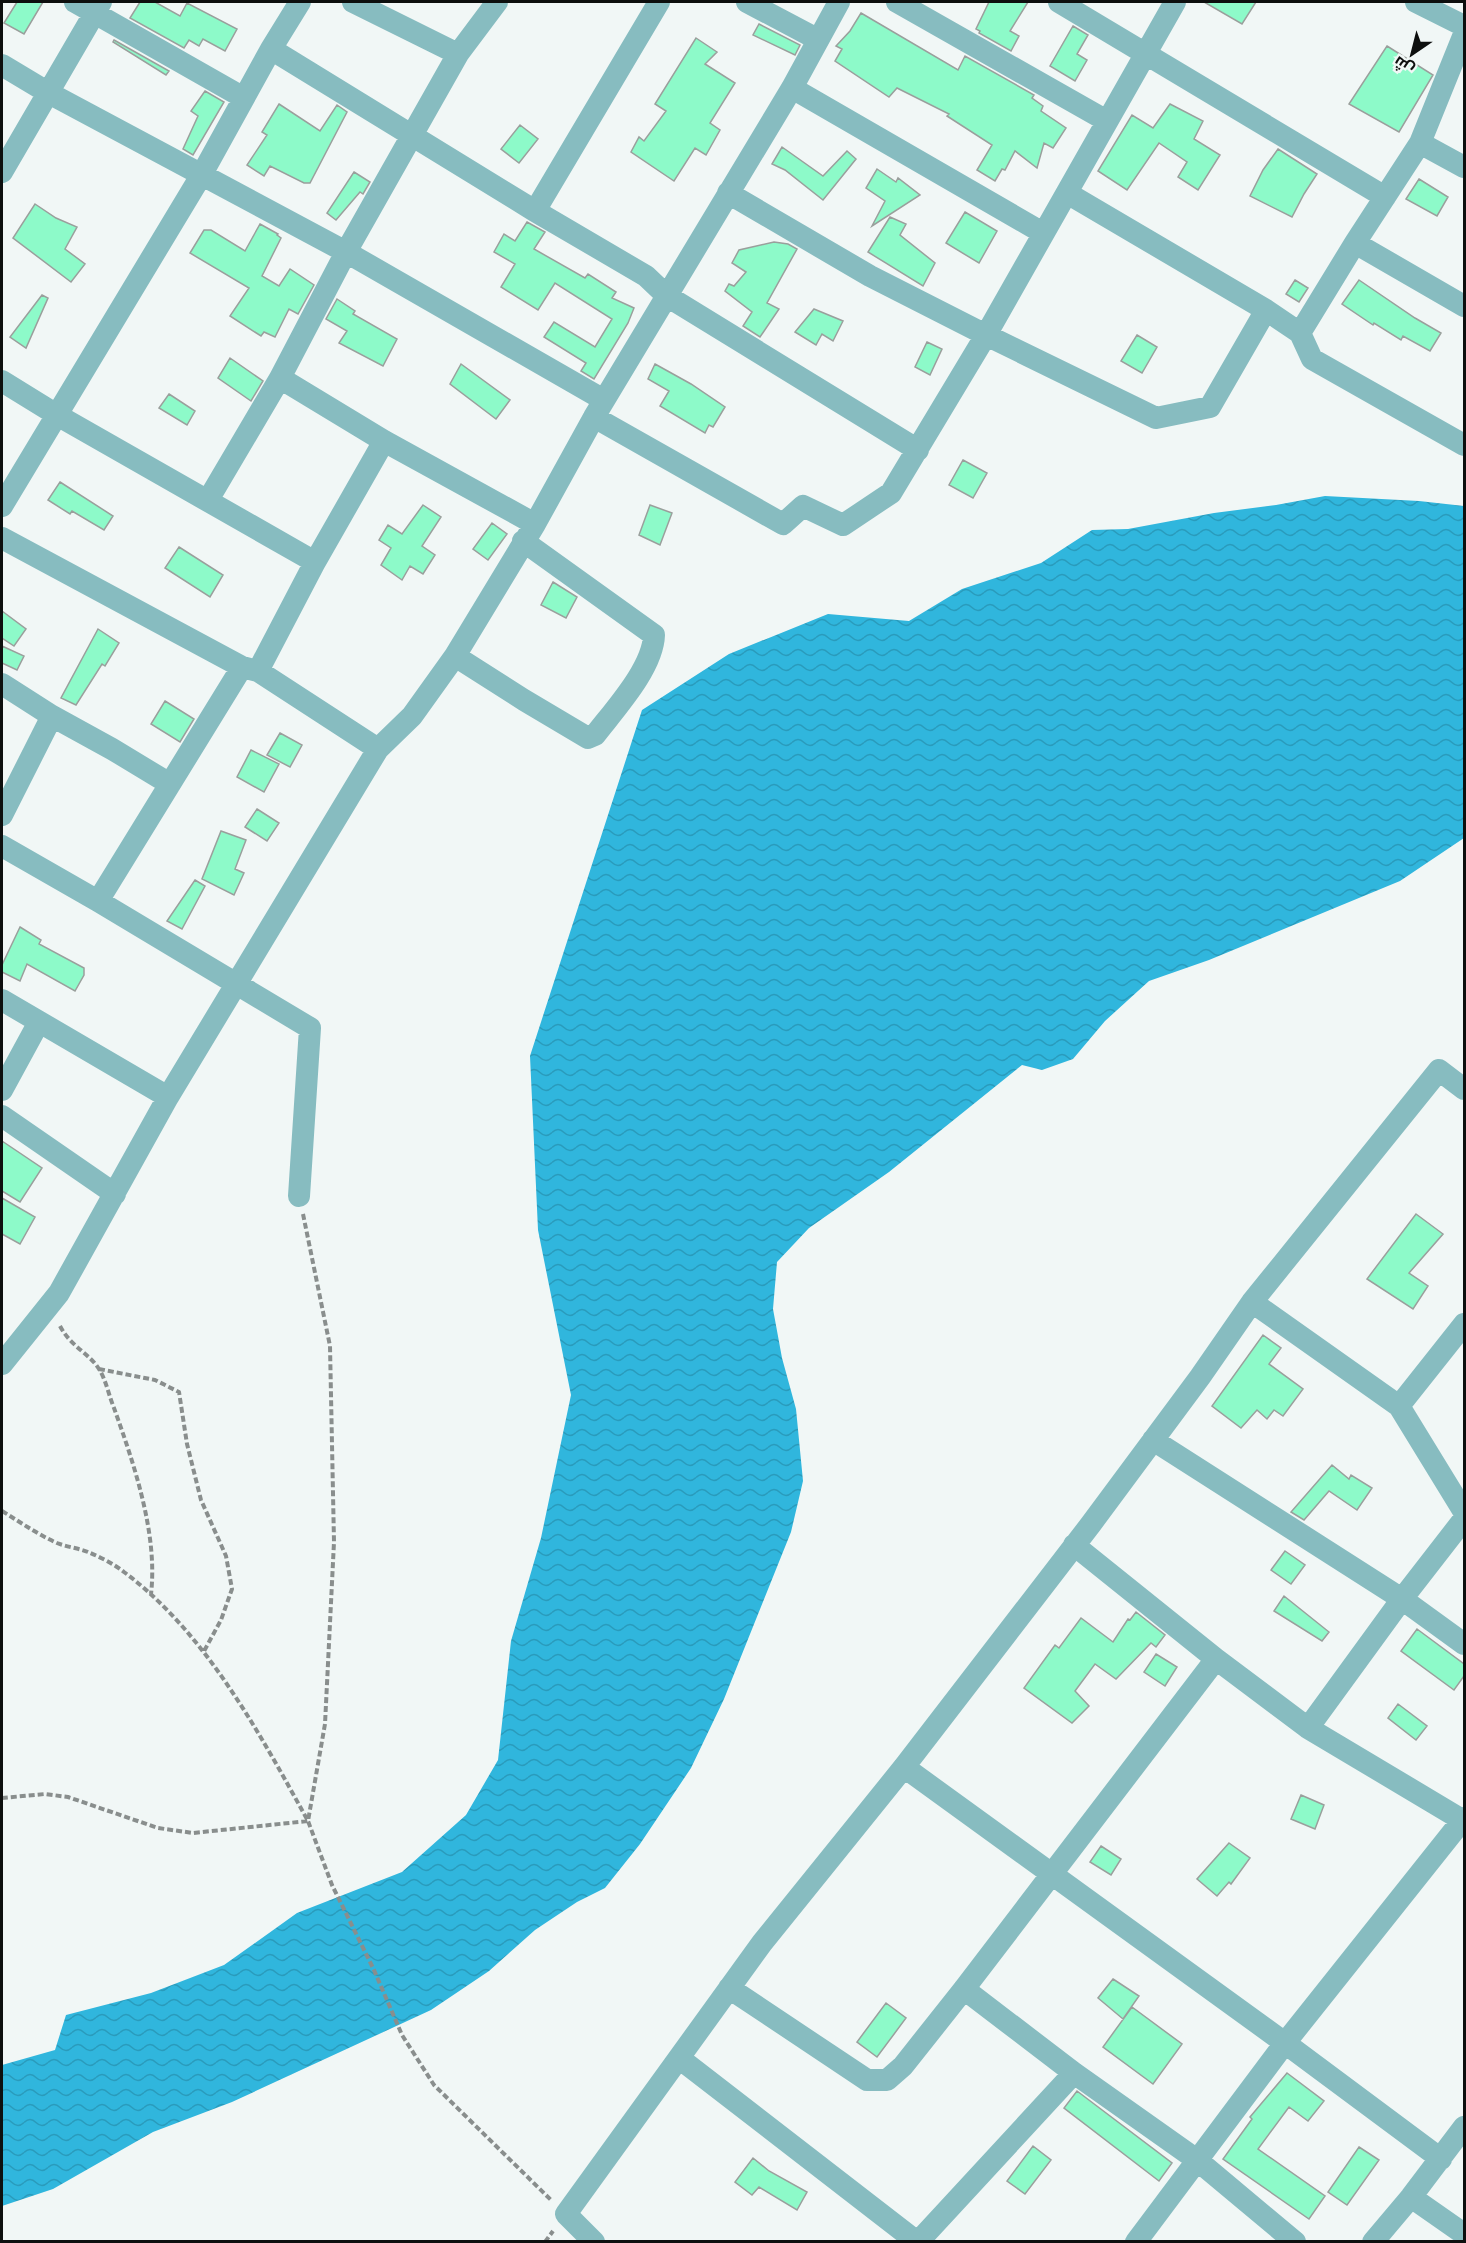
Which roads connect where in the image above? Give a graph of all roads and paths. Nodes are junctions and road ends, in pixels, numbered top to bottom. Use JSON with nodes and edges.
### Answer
{"nodes":[{"id":1,"x":75,"y":2,"type":"edge"},
{"id":2,"x":300,"y":2,"type":"edge"},
{"id":3,"x":353,"y":2,"type":"edge"},
{"id":4,"x":497,"y":2,"type":"edge"},
{"id":5,"x":659,"y":2,"type":"edge"},
{"id":6,"x":747,"y":2,"type":"edge"},
{"id":7,"x":839,"y":2,"type":"edge"},
{"id":8,"x":897,"y":2,"type":"edge"},
{"id":9,"x":1059,"y":2,"type":"edge"},
{"id":10,"x":1175,"y":2,"type":"edge"},
{"id":11,"x":1416,"y":2,"type":"edge"},
{"id":12,"x":98,"y":7,"type":"edge"},
{"id":13,"x":1464,"y":26,"type":"edge"},
{"id":14,"x":1464,"y":34,"type":"edge"},
{"id":15,"x":817,"y":39,"type":"junction"},
{"id":16,"x":271,"y":49,"type":"junction"},
{"id":17,"x":1145,"y":53,"type":"junction"},
{"id":18,"x":458,"y":54,"type":"junction"},
{"id":19,"x":2,"y":65,"type":"edge"},
{"id":20,"x":792,"y":88,"type":"junction"},
{"id":21,"x":47,"y":93,"type":"junction"},
{"id":22,"x":244,"y":98,"type":"junction"},
{"id":23,"x":1107,"y":121,"type":"junction"},
{"id":24,"x":413,"y":134,"type":"junction"},
{"id":25,"x":1420,"y":142,"type":"junction"},
{"id":26,"x":1464,"y":167,"type":"edge"},
{"id":27,"x":2,"y":172,"type":"edge"},
{"id":28,"x":201,"y":174,"type":"junction"},
{"id":29,"x":728,"y":193,"type":"junction"},
{"id":30,"x":1067,"y":193,"type":"junction"},
{"id":31,"x":1385,"y":197,"type":"junction"},
{"id":32,"x":535,"y":210,"type":"junction"},
{"id":33,"x":1043,"y":232,"type":"junction"},
{"id":34,"x":1355,"y":243,"type":"junction"},
{"id":35,"x":346,"y":252,"type":"junction"},
{"id":36,"x":667,"y":296,"type":"junction"},
{"id":37,"x":1464,"y":306,"type":"edge"},
{"id":38,"x":1266,"y":310,"type":"junction"},
{"id":39,"x":1300,"y":333,"type":"junction"},
{"id":40,"x":986,"y":335,"type":"junction"},
{"id":41,"x":280,"y":378,"type":"junction"},
{"id":42,"x":2,"y":381,"type":"edge"},
{"id":43,"x":599,"y":409,"type":"junction"},
{"id":44,"x":57,"y":415,"type":"junction"},
{"id":45,"x":384,"y":441,"type":"junction"},
{"id":46,"x":1464,"y":445,"type":"edge"},
{"id":47,"x":918,"y":450,"type":"junction"},
{"id":48,"x":208,"y":500,"type":"junction"},
{"id":49,"x":2,"y":506,"type":"edge"},
{"id":50,"x":529,"y":532,"type":"junction"},
{"id":51,"x":2,"y":537,"type":"edge"},
{"id":52,"x":315,"y":562,"type":"junction"},
{"id":53,"x":455,"y":656,"type":"junction"},
{"id":54,"x":250,"y":669,"type":"junction"},
{"id":55,"x":2,"y":684,"type":"edge"},
{"id":56,"x":52,"y":716,"type":"junction"},
{"id":57,"x":378,"y":749,"type":"junction"},
{"id":58,"x":170,"y":784,"type":"junction"},
{"id":59,"x":2,"y":815,"type":"edge"},
{"id":60,"x":2,"y":846,"type":"edge"},
{"id":61,"x":98,"y":901,"type":"junction"},
{"id":62,"x":237,"y":984,"type":"junction"},
{"id":63,"x":2,"y":1000,"type":"edge"},
{"id":64,"x":39,"y":1022,"type":"junction"},
{"id":65,"x":1464,"y":1089,"type":"edge"},
{"id":66,"x":2,"y":1090,"type":"edge"},
{"id":67,"x":168,"y":1097,"type":"junction"},
{"id":68,"x":2,"y":1116,"type":"edge"},
{"id":69,"x":115,"y":1194,"type":"junction"},
{"id":70,"x":299,"y":1196,"type":"joint"},
{"id":71,"x":59,"y":1293,"type":"junction"},
{"id":72,"x":1252,"y":1302,"type":"junction"},
{"id":73,"x":1464,"y":1324,"type":"edge"},
{"id":74,"x":2,"y":1364,"type":"edge"},
{"id":75,"x":99,"y":1369,"type":"junction"},
{"id":76,"x":1399,"y":1406,"type":"junction"},
{"id":77,"x":1153,"y":1440,"type":"junction"},
{"id":78,"x":2,"y":1511,"type":"edge"},
{"id":79,"x":1464,"y":1512,"type":"edge"},
{"id":80,"x":1464,"y":1519,"type":"edge"},
{"id":81,"x":1074,"y":1545,"type":"junction"},
{"id":82,"x":151,"y":1595,"type":"junction"},
{"id":83,"x":1402,"y":1599,"type":"junction"},
{"id":84,"x":1464,"y":1644,"type":"edge"},
{"id":85,"x":203,"y":1653,"type":"junction"},
{"id":86,"x":1216,"y":1659,"type":"junction"},
{"id":87,"x":1308,"y":1728,"type":"junction"},
{"id":88,"x":904,"y":1767,"type":"junction"},
{"id":89,"x":2,"y":1798,"type":"edge"},
{"id":90,"x":1464,"y":1820,"type":"edge"},
{"id":91,"x":308,"y":1821,"type":"junction"},
{"id":92,"x":1051,"y":1874,"type":"junction"},
{"id":93,"x":729,"y":1988,"type":"junction"},
{"id":94,"x":964,"y":1989,"type":"junction"},
{"id":95,"x":1285,"y":2043,"type":"junction"},
{"id":96,"x":680,"y":2058,"type":"junction"},
{"id":97,"x":1074,"y":2073,"type":"junction"},
{"id":98,"x":1464,"y":2127,"type":"edge"},
{"id":99,"x":1441,"y":2159,"type":"junction"},
{"id":100,"x":1197,"y":2160,"type":"junction"},
{"id":101,"x":1411,"y":2197,"type":"junction"},
{"id":102,"x":566,"y":2214,"type":"junction"},
{"id":103,"x":1464,"y":2234,"type":"edge"},
{"id":104,"x":594,"y":2241,"type":"edge"},
{"id":105,"x":918,"y":2241,"type":"edge"},
{"id":106,"x":1136,"y":2241,"type":"edge"},
{"id":107,"x":1295,"y":2241,"type":"edge"},
{"id":108,"x":1373,"y":2241,"type":"edge"}],
"edges":[{"from":1,"to":12,"type":"street"},
{"from":2,"to":16,"type":"street"},
{"from":3,"to":18,"type":"street"},
{"from":4,"to":18,"type":"street"},
{"from":5,"to":32,"type":"street"},
{"from":6,"to":15,"type":"street"},
{"from":7,"to":15,"type":"street"},
{"from":8,"to":23,"type":"street"},
{"from":9,"to":17,"type":"street"},
{"from":10,"to":17,"type":"street"},
{"from":11,"to":13,"type":"street"},
{"from":12,"to":21,"type":"street"},
{"from":12,"to":22,"type":"street"},
{"from":14,"to":25,"type":"street"},
{"from":15,"to":20,"type":"street"},
{"from":16,"to":22,"type":"street"},
{"from":16,"to":24,"type":"street"},
{"from":17,"to":23,"type":"street"},
{"from":17,"to":31,"type":"street"},
{"from":18,"to":24,"type":"street"},
{"from":19,"to":21,"type":"street"},
{"from":20,"to":29,"type":"street"},
{"from":20,"to":33,"type":"street"},
{"from":21,"to":27,"type":"street"},
{"from":21,"to":28,"type":"street"},
{"from":22,"to":28,"type":"street"},
{"from":23,"to":30,"type":"street"},
{"from":24,"to":32,"type":"street"},
{"from":24,"to":35,"type":"street"},
{"from":25,"to":26,"type":"street"},
{"from":25,"to":31,"type":"street"},
{"from":28,"to":35,"type":"street"},
{"from":28,"to":44,"type":"street"},
{"from":29,"to":36,"type":"street"},
{"from":29,"to":40,"type":"street"},
{"from":30,"to":33,"type":"street"},
{"from":30,"to":38,"type":"street"},
{"from":31,"to":34,"type":"street"},
{"from":32,"to":36,"type":"street"},
{"from":33,"to":40,"type":"street"},
{"from":34,"to":37,"type":"street"},
{"from":34,"to":39,"type":"street"},
{"from":35,"to":41,"type":"street"},
{"from":35,"to":43,"type":"street"},
{"from":36,"to":43,"type":"street"},
{"from":36,"to":47,"type":"street"},
{"from":38,"to":39,"type":"street"},
{"from":38,"to":40,"type":"street"},
{"from":39,"to":46,"type":"street"},
{"from":40,"to":47,"type":"street"},
{"from":41,"to":45,"type":"street"},
{"from":41,"to":48,"type":"street"},
{"from":42,"to":44,"type":"street"},
{"from":43,"to":47,"type":"street"},
{"from":43,"to":50,"type":"street"},
{"from":44,"to":48,"type":"street"},
{"from":44,"to":49,"type":"street"},
{"from":45,"to":50,"type":"street"},
{"from":45,"to":52,"type":"street"},
{"from":48,"to":52,"type":"street"},
{"from":50,"to":53,"type":"street"},
{"from":50,"to":53,"type":"street"},
{"from":51,"to":54,"type":"street"},
{"from":52,"to":54,"type":"street"},
{"from":53,"to":57,"type":"street"},
{"from":54,"to":57,"type":"street"},
{"from":54,"to":58,"type":"street"},
{"from":55,"to":56,"type":"street"},
{"from":56,"to":58,"type":"street"},
{"from":56,"to":59,"type":"street"},
{"from":57,"to":62,"type":"street"},
{"from":58,"to":61,"type":"street"},
{"from":60,"to":61,"type":"street"},
{"from":61,"to":62,"type":"street"},
{"from":62,"to":67,"type":"street"},
{"from":62,"to":70,"type":"street"},
{"from":63,"to":64,"type":"street"},
{"from":64,"to":66,"type":"street"},
{"from":64,"to":67,"type":"street"},
{"from":65,"to":72,"type":"street"},
{"from":67,"to":69,"type":"street"},
{"from":68,"to":69,"type":"street"},
{"from":69,"to":71,"type":"street"},
{"from":70,"to":91,"type":"path"},
{"from":71,"to":74,"type":"street"},
{"from":71,"to":75,"type":"path"},
{"from":72,"to":76,"type":"street"},
{"from":72,"to":77,"type":"street"},
{"from":73,"to":76,"type":"street"},
{"from":75,"to":82,"type":"path"},
{"from":75,"to":85,"type":"path"},
{"from":76,"to":79,"type":"street"},
{"from":77,"to":81,"type":"street"},
{"from":77,"to":83,"type":"street"},
{"from":78,"to":82,"type":"path"},
{"from":80,"to":83,"type":"street"},
{"from":81,"to":86,"type":"street"},
{"from":81,"to":88,"type":"street"},
{"from":82,"to":85,"type":"path"},
{"from":83,"to":84,"type":"street"},
{"from":83,"to":87,"type":"street"},
{"from":85,"to":91,"type":"path"},
{"from":86,"to":87,"type":"street"},
{"from":86,"to":92,"type":"street"},
{"from":87,"to":90,"type":"street"},
{"from":88,"to":92,"type":"street"},
{"from":88,"to":93,"type":"street"},
{"from":89,"to":91,"type":"path"},
{"from":90,"to":95,"type":"street"},
{"from":91,"to":102,"type":"path"},
{"from":92,"to":94,"type":"street"},
{"from":92,"to":95,"type":"street"},
{"from":93,"to":94,"type":"street"},
{"from":93,"to":96,"type":"street"},
{"from":94,"to":97,"type":"street"},
{"from":95,"to":99,"type":"street"},
{"from":95,"to":100,"type":"street"},
{"from":96,"to":102,"type":"street"},
{"from":96,"to":105,"type":"street"},
{"from":97,"to":100,"type":"street"},
{"from":97,"to":105,"type":"street"},
{"from":98,"to":99,"type":"street"},
{"from":99,"to":101,"type":"street"},
{"from":100,"to":106,"type":"street"},
{"from":100,"to":107,"type":"street"},
{"from":101,"to":103,"type":"street"},
{"from":101,"to":108,"type":"street"},
{"from":102,"to":104,"type":"street"}]}
